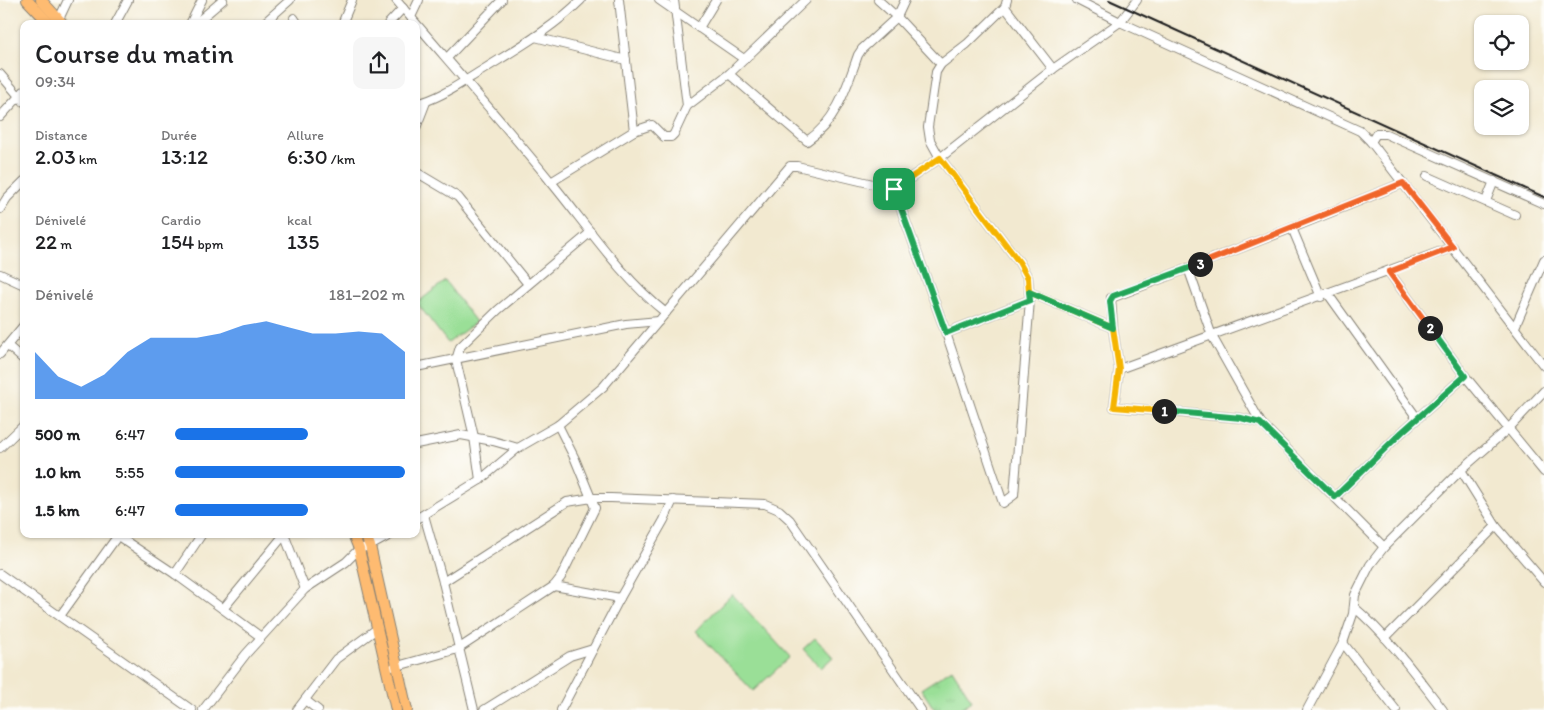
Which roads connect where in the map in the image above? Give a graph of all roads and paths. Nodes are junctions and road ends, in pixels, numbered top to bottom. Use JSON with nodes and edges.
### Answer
{"nodes":[{"id":1,"x":27,"y":0,"type":"edge"},
{"id":2,"x":41,"y":0,"type":"edge"},
{"id":3,"x":68,"y":0,"type":"edge"},
{"id":4,"x":128,"y":0,"type":"edge"},
{"id":5,"x":202,"y":0,"type":"edge"},
{"id":6,"x":223,"y":0,"type":"edge"},
{"id":7,"x":290,"y":0,"type":"edge"},
{"id":8,"x":352,"y":0,"type":"edge"},
{"id":9,"x":396,"y":0,"type":"edge"},
{"id":10,"x":419,"y":0,"type":"edge"},
{"id":11,"x":502,"y":0,"type":"edge"},
{"id":12,"x":581,"y":0,"type":"edge"},
{"id":13,"x":619,"y":0,"type":"edge"},
{"id":14,"x":659,"y":0,"type":"edge"},
{"id":15,"x":674,"y":0,"type":"edge"},
{"id":16,"x":716,"y":0,"type":"edge"},
{"id":17,"x":806,"y":0,"type":"edge"},
{"id":18,"x":878,"y":0,"type":"edge"},
{"id":19,"x":905,"y":0,"type":"edge"},
{"id":20,"x":1077,"y":0,"type":"edge"},
{"id":21,"x":1137,"y":0,"type":"edge"},
{"id":22,"x":1006,"y":3,"type":"edge"},
{"id":23,"x":403,"y":8,"type":"junction"},
{"id":24,"x":675,"y":13,"type":"junction"},
{"id":25,"x":411,"y":17,"type":"junction"},
{"id":26,"x":897,"y":17,"type":"junction"},
{"id":27,"x":54,"y":20,"type":"edge"},
{"id":28,"x":56,"y":20,"type":"edge"},
{"id":29,"x":58,"y":20,"type":"edge"},
{"id":30,"x":117,"y":20,"type":"edge"},
{"id":31,"x":192,"y":20,"type":"edge"},
{"id":32,"x":200,"y":20,"type":"edge"},
{"id":33,"x":268,"y":20,"type":"edge"},
{"id":34,"x":344,"y":20,"type":"edge"},
{"id":35,"x":392,"y":20,"type":"edge"},
{"id":36,"x":414,"y":20,"type":"edge"},
{"id":37,"x":1120,"y":22,"type":"junction"},
{"id":38,"x":420,"y":27,"type":"edge"},
{"id":39,"x":699,"y":28,"type":"junction"},
{"id":40,"x":535,"y":37,"type":"junction"},
{"id":41,"x":447,"y":58,"type":"junction"},
{"id":42,"x":744,"y":59,"type":"junction"},
{"id":43,"x":626,"y":60,"type":"junction"},
{"id":44,"x":941,"y":64,"type":"junction"},
{"id":45,"x":1053,"y":69,"type":"junction"},
{"id":46,"x":0,"y":74,"type":"edge"},
{"id":47,"x":729,"y":74,"type":"junction"},
{"id":48,"x":465,"y":80,"type":"junction"},
{"id":49,"x":20,"y":94,"type":"edge"},
{"id":50,"x":20,"y":98,"type":"edge"},
{"id":51,"x":426,"y":102,"type":"junction"},
{"id":52,"x":420,"y":103,"type":"edge"},
{"id":53,"x":688,"y":106,"type":"junction"},
{"id":54,"x":0,"y":117,"type":"edge"},
{"id":55,"x":420,"y":118,"type":"edge"},
{"id":56,"x":634,"y":131,"type":"junction"},
{"id":57,"x":1371,"y":142,"type":"junction"},
{"id":58,"x":940,"y":158,"type":"junction"},
{"id":59,"x":420,"y":174,"type":"edge"},
{"id":60,"x":1427,"y":176,"type":"dead end"},
{"id":61,"x":1494,"y":181,"type":"junction"},
{"id":62,"x":551,"y":182,"type":"junction"},
{"id":63,"x":1403,"y":183,"type":"junction"},
{"id":64,"x":20,"y":185,"type":"edge"},
{"id":65,"x":894,"y":189,"type":"junction"},
{"id":66,"x":1486,"y":201,"type":"junction"},
{"id":67,"x":1544,"y":204,"type":"edge"},
{"id":68,"x":0,"y":209,"type":"edge"},
{"id":69,"x":1515,"y":215,"type":"dead end"},
{"id":70,"x":1292,"y":228,"type":"junction"},
{"id":71,"x":590,"y":232,"type":"junction"},
{"id":72,"x":1453,"y":247,"type":"junction"},
{"id":73,"x":1544,"y":260,"type":"edge"},
{"id":74,"x":1188,"y":268,"type":"junction"},
{"id":75,"x":1389,"y":272,"type":"junction"},
{"id":76,"x":0,"y":274,"type":"edge"},
{"id":77,"x":20,"y":284,"type":"edge"},
{"id":78,"x":528,"y":284,"type":"junction"},
{"id":79,"x":1324,"y":295,"type":"junction"},
{"id":80,"x":1029,"y":296,"type":"junction"},
{"id":81,"x":666,"y":313,"type":"junction"},
{"id":82,"x":659,"y":321,"type":"junction"},
{"id":83,"x":1515,"y":327,"type":"junction"},
{"id":84,"x":1113,"y":328,"type":"junction"},
{"id":85,"x":20,"y":330,"type":"edge"},
{"id":86,"x":946,"y":333,"type":"junction"},
{"id":87,"x":1212,"y":336,"type":"junction"},
{"id":88,"x":8,"y":346,"type":"junction"},
{"id":89,"x":0,"y":354,"type":"edge"},
{"id":90,"x":20,"y":356,"type":"edge"},
{"id":91,"x":456,"y":360,"type":"junction"},
{"id":92,"x":420,"y":366,"type":"edge"},
{"id":93,"x":1544,"y":366,"type":"edge"},
{"id":94,"x":1119,"y":369,"type":"junction"},
{"id":95,"x":1465,"y":376,"type":"junction"},
{"id":96,"x":1544,"y":391,"type":"edge"},
{"id":97,"x":1417,"y":418,"type":"junction"},
{"id":98,"x":1260,"y":423,"type":"junction"},
{"id":99,"x":558,"y":425,"type":"junction"},
{"id":100,"x":1509,"y":428,"type":"junction"},
{"id":101,"x":20,"y":429,"type":"edge"},
{"id":102,"x":474,"y":437,"type":"junction"},
{"id":103,"x":420,"y":443,"type":"edge"},
{"id":104,"x":0,"y":448,"type":"edge"},
{"id":105,"x":518,"y":448,"type":"junction"},
{"id":106,"x":1461,"y":470,"type":"junction"},
{"id":107,"x":1544,"y":472,"type":"edge"},
{"id":108,"x":480,"y":480,"type":"junction"},
{"id":109,"x":1335,"y":497,"type":"junction"},
{"id":110,"x":592,"y":498,"type":"junction"},
{"id":111,"x":673,"y":500,"type":"junction"},
{"id":112,"x":424,"y":515,"type":"junction"},
{"id":113,"x":420,"y":517,"type":"edge"},
{"id":114,"x":1496,"y":526,"type":"junction"},
{"id":115,"x":115,"y":538,"type":"edge"},
{"id":116,"x":124,"y":538,"type":"edge"},
{"id":117,"x":199,"y":538,"type":"edge"},
{"id":118,"x":281,"y":538,"type":"edge"},
{"id":119,"x":286,"y":538,"type":"edge"},
{"id":120,"x":355,"y":538,"type":"edge"},
{"id":121,"x":367,"y":538,"type":"edge"},
{"id":122,"x":385,"y":538,"type":"edge"},
{"id":123,"x":370,"y":546,"type":"junction"},
{"id":124,"x":1384,"y":547,"type":"junction"},
{"id":125,"x":359,"y":549,"type":"junction"},
{"id":126,"x":1541,"y":572,"type":"edge"},
{"id":127,"x":0,"y":574,"type":"edge"},
{"id":128,"x":175,"y":574,"type":"junction"},
{"id":129,"x":443,"y":582,"type":"junction"},
{"id":130,"x":1544,"y":582,"type":"edge"},
{"id":131,"x":554,"y":586,"type":"junction"},
{"id":132,"x":305,"y":589,"type":"junction"},
{"id":133,"x":620,"y":598,"type":"junction"},
{"id":134,"x":1354,"y":607,"type":"junction"},
{"id":135,"x":223,"y":609,"type":"junction"},
{"id":136,"x":60,"y":616,"type":"junction"},
{"id":137,"x":378,"y":628,"type":"junction"},
{"id":138,"x":261,"y":637,"type":"junction"},
{"id":139,"x":1385,"y":638,"type":"junction"},
{"id":140,"x":1343,"y":643,"type":"junction"},
{"id":141,"x":458,"y":649,"type":"junction"},
{"id":142,"x":593,"y":649,"type":"junction"},
{"id":143,"x":398,"y":666,"type":"junction"},
{"id":144,"x":387,"y":668,"type":"junction"},
{"id":145,"x":305,"y":700,"type":"junction"},
{"id":146,"x":1309,"y":709,"type":"edge"},
{"id":147,"x":192,"y":710,"type":"edge"},
{"id":148,"x":203,"y":710,"type":"edge"},
{"id":149,"x":297,"y":710,"type":"edge"},
{"id":150,"x":318,"y":710,"type":"edge"},
{"id":151,"x":396,"y":710,"type":"edge"},
{"id":152,"x":408,"y":710,"type":"edge"},
{"id":153,"x":474,"y":710,"type":"edge"},
{"id":154,"x":484,"y":710,"type":"edge"},
{"id":155,"x":561,"y":710,"type":"edge"},
{"id":156,"x":921,"y":710,"type":"edge"},
{"id":157,"x":1396,"y":710,"type":"edge"},
{"id":158,"x":1443,"y":710,"type":"edge"}],
"edges":[{"from":1,"to":27,"type":"main road"},
{"from":2,"to":28,"type":"main road"},
{"from":3,"to":29,"type":"street"},
{"from":4,"to":30,"type":"street"},
{"from":5,"to":31,"type":"street"},
{"from":6,"to":32,"type":"street"},
{"from":7,"to":33,"type":"street"},
{"from":8,"to":34,"type":"street"},
{"from":9,"to":23,"type":"street"},
{"from":10,"to":25,"type":"street"},
{"from":11,"to":41,"type":"street"},
{"from":12,"to":40,"type":"street"},
{"from":13,"to":43,"type":"street"},
{"from":14,"to":24,"type":"street"},
{"from":15,"to":24,"type":"street"},
{"from":16,"to":39,"type":"street"},
{"from":17,"to":42,"type":"street"},
{"from":18,"to":26,"type":"street"},
{"from":19,"to":26,"type":"street"},
{"from":20,"to":37,"type":"street"},
{"from":21,"to":37,"type":"street"},
{"from":22,"to":44,"type":"street"},
{"from":22,"to":45,"type":"street"},
{"from":23,"to":25,"type":"street"},
{"from":23,"to":35,"type":"street"},
{"from":24,"to":39,"type":"street"},
{"from":24,"to":53,"type":"street"},
{"from":25,"to":36,"type":"street"},
{"from":26,"to":44,"type":"street"},
{"from":26,"to":47,"type":"street"},
{"from":37,"to":45,"type":"street"},
{"from":37,"to":57,"type":"street"},
{"from":38,"to":41,"type":"street"},
{"from":39,"to":42,"type":"street"},
{"from":40,"to":43,"type":"street"},
{"from":40,"to":48,"type":"street"},
{"from":41,"to":48,"type":"street"},
{"from":42,"to":47,"type":"street"},
{"from":43,"to":56,"type":"street"},
{"from":44,"to":58,"type":"street"},
{"from":45,"to":58,"type":"street"},
{"from":46,"to":49,"type":"street"},
{"from":47,"to":53,"type":"street"},
{"from":48,"to":51,"type":"street"},
{"from":48,"to":62,"type":"street"},
{"from":50,"to":54,"type":"street"},
{"from":51,"to":52,"type":"street"},
{"from":51,"to":55,"type":"street"},
{"from":53,"to":56,"type":"street"},
{"from":56,"to":62,"type":"street"},
{"from":57,"to":61,"type":"street"},
{"from":57,"to":63,"type":"street"},
{"from":58,"to":65,"type":"street"},
{"from":58,"to":80,"type":"street"},
{"from":59,"to":78,"type":"street"},
{"from":60,"to":66,"type":"street"},
{"from":61,"to":66,"type":"street"},
{"from":61,"to":67,"type":"street"},
{"from":62,"to":71,"type":"street"},
{"from":63,"to":70,"type":"street"},
{"from":63,"to":72,"type":"street"},
{"from":64,"to":68,"type":"street"},
{"from":65,"to":81,"type":"street"},
{"from":65,"to":86,"type":"street"},
{"from":66,"to":69,"type":"street"},
{"from":70,"to":74,"type":"street"},
{"from":70,"to":79,"type":"street"},
{"from":71,"to":78,"type":"street"},
{"from":71,"to":81,"type":"street"},
{"from":72,"to":75,"type":"street"},
{"from":72,"to":83,"type":"street"},
{"from":73,"to":83,"type":"street"},
{"from":74,"to":84,"type":"street"},
{"from":74,"to":87,"type":"street"},
{"from":75,"to":79,"type":"street"},
{"from":75,"to":95,"type":"street"},
{"from":76,"to":77,"type":"street"},
{"from":78,"to":91,"type":"street"},
{"from":79,"to":87,"type":"street"},
{"from":79,"to":97,"type":"street"},
{"from":80,"to":84,"type":"street"},
{"from":80,"to":86,"type":"street"},
{"from":80,"to":86,"type":"street"},
{"from":81,"to":82,"type":"street"},
{"from":82,"to":91,"type":"street"},
{"from":82,"to":99,"type":"street"},
{"from":83,"to":93,"type":"street"},
{"from":84,"to":94,"type":"street"},
{"from":85,"to":88,"type":"street"},
{"from":87,"to":94,"type":"street"},
{"from":87,"to":98,"type":"street"},
{"from":88,"to":89,"type":"street"},
{"from":88,"to":90,"type":"street"},
{"from":91,"to":92,"type":"street"},
{"from":91,"to":102,"type":"street"},
{"from":94,"to":98,"type":"street"},
{"from":95,"to":97,"type":"street"},
{"from":95,"to":100,"type":"street"},
{"from":96,"to":100,"type":"street"},
{"from":97,"to":109,"type":"street"},
{"from":98,"to":109,"type":"street"},
{"from":99,"to":105,"type":"street"},
{"from":99,"to":110,"type":"street"},
{"from":100,"to":106,"type":"street"},
{"from":100,"to":107,"type":"street"},
{"from":101,"to":104,"type":"street"},
{"from":102,"to":103,"type":"street"},
{"from":102,"to":105,"type":"street"},
{"from":102,"to":108,"type":"street"},
{"from":105,"to":108,"type":"street"},
{"from":106,"to":114,"type":"street"},
{"from":106,"to":124,"type":"street"},
{"from":108,"to":112,"type":"street"},
{"from":109,"to":124,"type":"street"},
{"from":110,"to":111,"type":"street"},
{"from":110,"to":129,"type":"street"},
{"from":110,"to":131,"type":"street"},
{"from":111,"to":133,"type":"street"},
{"from":111,"to":156,"type":"street"},
{"from":112,"to":113,"type":"street"},
{"from":112,"to":129,"type":"street"},
{"from":114,"to":126,"type":"street"},
{"from":114,"to":139,"type":"street"},
{"from":115,"to":136,"type":"street"},
{"from":116,"to":128,"type":"street"},
{"from":117,"to":128,"type":"street"},
{"from":118,"to":135,"type":"street"},
{"from":119,"to":132,"type":"street"},
{"from":120,"to":125,"type":"main road"},
{"from":121,"to":123,"type":"main road"},
{"from":122,"to":123,"type":"street"},
{"from":123,"to":125,"type":"street"},
{"from":123,"to":143,"type":"main road"},
{"from":124,"to":134,"type":"street"},
{"from":125,"to":132,"type":"street"},
{"from":125,"to":137,"type":"main road"},
{"from":126,"to":130,"type":"street"},
{"from":127,"to":136,"type":"street"},
{"from":128,"to":135,"type":"street"},
{"from":129,"to":141,"type":"street"},
{"from":131,"to":133,"type":"street"},
{"from":131,"to":141,"type":"street"},
{"from":132,"to":138,"type":"street"},
{"from":133,"to":142,"type":"street"},
{"from":134,"to":139,"type":"street"},
{"from":134,"to":140,"type":"street"},
{"from":135,"to":138,"type":"street"},
{"from":136,"to":147,"type":"street"},
{"from":137,"to":144,"type":"main road"},
{"from":137,"to":145,"type":"street"},
{"from":138,"to":148,"type":"street"},
{"from":139,"to":158,"type":"street"},
{"from":140,"to":146,"type":"street"},
{"from":140,"to":157,"type":"street"},
{"from":141,"to":143,"type":"street"},
{"from":141,"to":153,"type":"street"},
{"from":142,"to":154,"type":"street"},
{"from":142,"to":155,"type":"street"},
{"from":143,"to":144,"type":"street"},
{"from":143,"to":152,"type":"main road"},
{"from":144,"to":151,"type":"main road"},
{"from":145,"to":149,"type":"street"},
{"from":145,"to":150,"type":"street"}]}
